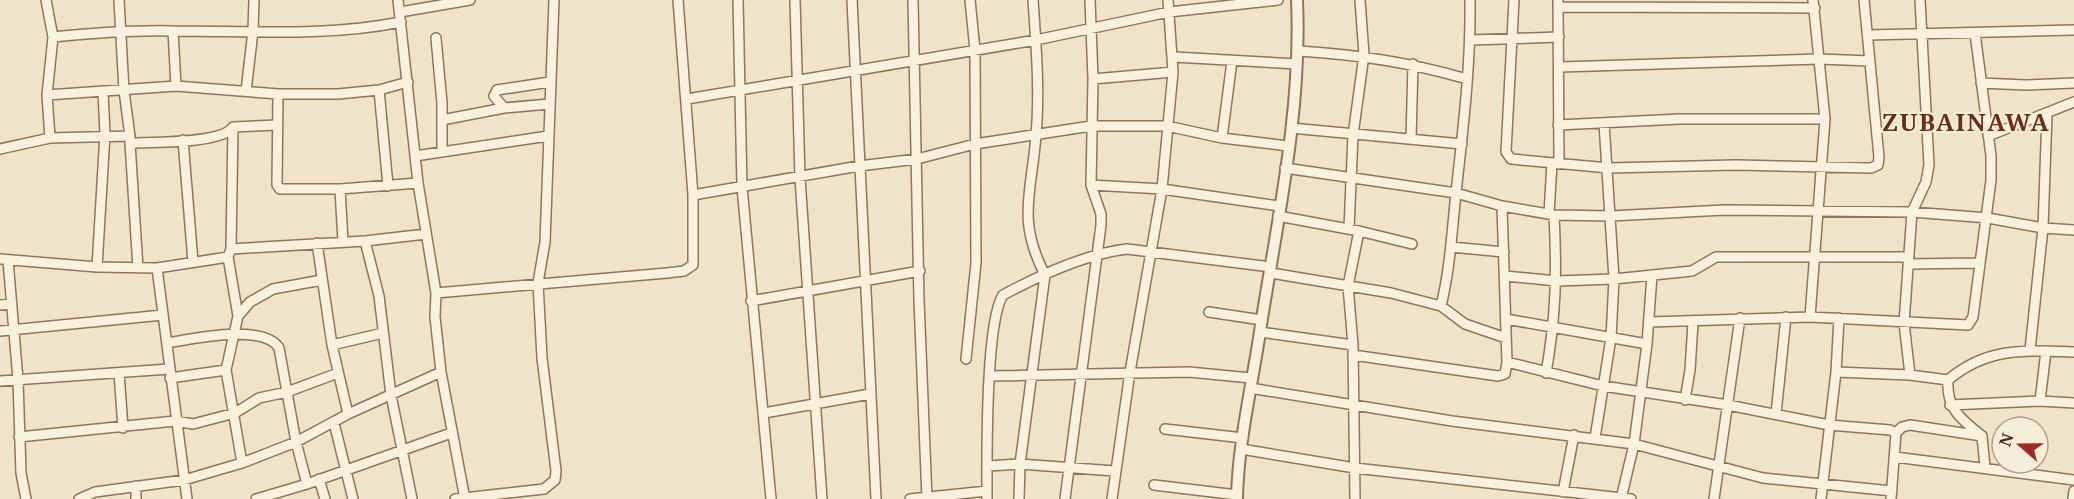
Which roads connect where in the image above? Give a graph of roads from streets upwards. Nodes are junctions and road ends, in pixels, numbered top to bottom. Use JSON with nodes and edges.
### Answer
{"nodes":[{"id":1,"x":46,"y":0,"type":"edge"},
{"id":2,"x":119,"y":0,"type":"edge"},
{"id":3,"x":254,"y":0,"type":"edge"},
{"id":4,"x":398,"y":0,"type":"edge"},
{"id":5,"x":470,"y":0,"type":"edge"},
{"id":6,"x":554,"y":0,"type":"edge"},
{"id":7,"x":678,"y":0,"type":"edge"},
{"id":8,"x":738,"y":0,"type":"edge"},
{"id":9,"x":795,"y":0,"type":"edge"},
{"id":10,"x":852,"y":0,"type":"edge"},
{"id":11,"x":913,"y":0,"type":"edge"},
{"id":12,"x":970,"y":0,"type":"edge"},
{"id":13,"x":1033,"y":0,"type":"edge"},
{"id":14,"x":1090,"y":0,"type":"edge"},
{"id":15,"x":1168,"y":0,"type":"edge"},
{"id":16,"x":1278,"y":0,"type":"edge"},
{"id":17,"x":1297,"y":0,"type":"edge"},
{"id":18,"x":1360,"y":0,"type":"edge"},
{"id":19,"x":1470,"y":0,"type":"edge"},
{"id":20,"x":1514,"y":0,"type":"edge"},
{"id":21,"x":1864,"y":0,"type":"edge"},
{"id":22,"x":1920,"y":0,"type":"edge"},
{"id":23,"x":1558,"y":3,"type":"edge"},
{"id":24,"x":1814,"y":4,"type":"edge"},
{"id":25,"x":400,"y":12,"type":"junction"},
{"id":26,"x":1169,"y":12,"type":"junction"},
{"id":27,"x":401,"y":22,"type":"junction"},
{"id":28,"x":1091,"y":30,"type":"junction"},
{"id":29,"x":2074,"y":30,"type":"edge"},
{"id":30,"x":122,"y":31,"type":"junction"},
{"id":31,"x":173,"y":31,"type":"junction"},
{"id":32,"x":253,"y":32,"type":"junction"},
{"id":33,"x":1923,"y":33,"type":"junction"},
{"id":34,"x":1975,"y":33,"type":"junction"},
{"id":35,"x":1868,"y":35,"type":"junction"},
{"id":36,"x":53,"y":36,"type":"junction"},
{"id":37,"x":1559,"y":37,"type":"junction"},
{"id":38,"x":436,"y":38,"type":"dead end"},
{"id":39,"x":1512,"y":39,"type":"junction"},
{"id":40,"x":1036,"y":40,"type":"junction"},
{"id":41,"x":1471,"y":40,"type":"junction"},
{"id":42,"x":975,"y":50,"type":"junction"},
{"id":43,"x":1299,"y":51,"type":"junction"},
{"id":44,"x":1364,"y":55,"type":"junction"},
{"id":45,"x":1174,"y":57,"type":"junction"},
{"id":46,"x":1820,"y":59,"type":"junction"},
{"id":47,"x":915,"y":60,"type":"junction"},
{"id":48,"x":1232,"y":61,"type":"junction"},
{"id":49,"x":1870,"y":61,"type":"junction"},
{"id":50,"x":1297,"y":64,"type":"junction"},
{"id":51,"x":1413,"y":64,"type":"junction"},
{"id":52,"x":1560,"y":67,"type":"junction"},
{"id":53,"x":856,"y":70,"type":"junction"},
{"id":54,"x":1173,"y":72,"type":"junction"},
{"id":55,"x":1093,"y":79,"type":"junction"},
{"id":56,"x":1467,"y":79,"type":"junction"},
{"id":57,"x":798,"y":80,"type":"junction"},
{"id":58,"x":408,"y":82,"type":"junction"},
{"id":59,"x":550,"y":82,"type":"junction"},
{"id":60,"x":1981,"y":83,"type":"junction"},
{"id":61,"x":2074,"y":83,"type":"edge"},
{"id":62,"x":176,"y":86,"type":"junction"},
{"id":63,"x":379,"y":90,"type":"junction"},
{"id":64,"x":741,"y":90,"type":"junction"},
{"id":65,"x":124,"y":91,"type":"junction"},
{"id":66,"x":246,"y":91,"type":"junction"},
{"id":67,"x":103,"y":92,"type":"junction"},
{"id":68,"x":278,"y":94,"type":"junction"},
{"id":69,"x":47,"y":95,"type":"junction"},
{"id":70,"x":687,"y":99,"type":"junction"},
{"id":71,"x":2074,"y":102,"type":"edge"},
{"id":72,"x":549,"y":104,"type":"junction"},
{"id":73,"x":504,"y":108,"type":"junction"},
{"id":74,"x":2048,"y":114,"type":"junction"},
{"id":75,"x":1825,"y":119,"type":"junction"},
{"id":76,"x":442,"y":120,"type":"junction"},
{"id":77,"x":1604,"y":123,"type":"junction"},
{"id":78,"x":1558,"y":125,"type":"junction"},
{"id":79,"x":277,"y":126,"type":"junction"},
{"id":80,"x":1091,"y":126,"type":"junction"},
{"id":81,"x":1167,"y":126,"type":"junction"},
{"id":82,"x":233,"y":127,"type":"junction"},
{"id":83,"x":1291,"y":128,"type":"junction"},
{"id":84,"x":105,"y":134,"type":"junction"},
{"id":85,"x":1036,"y":134,"type":"junction"},
{"id":86,"x":1353,"y":135,"type":"junction"},
{"id":87,"x":548,"y":136,"type":"junction"},
{"id":88,"x":1988,"y":136,"type":"junction"},
{"id":89,"x":50,"y":138,"type":"junction"},
{"id":90,"x":1222,"y":138,"type":"junction"},
{"id":91,"x":130,"y":139,"type":"junction"},
{"id":92,"x":1411,"y":139,"type":"junction"},
{"id":93,"x":183,"y":140,"type":"junction"},
{"id":94,"x":975,"y":144,"type":"junction"},
{"id":95,"x":1462,"y":144,"type":"junction"},
{"id":96,"x":1288,"y":146,"type":"junction"},
{"id":97,"x":0,"y":148,"type":"edge"},
{"id":98,"x":442,"y":151,"type":"junction"},
{"id":99,"x":415,"y":156,"type":"junction"},
{"id":100,"x":917,"y":159,"type":"junction"},
{"id":101,"x":1556,"y":164,"type":"junction"},
{"id":102,"x":1822,"y":165,"type":"junction"},
{"id":103,"x":859,"y":166,"type":"junction"},
{"id":104,"x":1285,"y":168,"type":"junction"},
{"id":105,"x":1609,"y":168,"type":"junction"},
{"id":106,"x":801,"y":178,"type":"junction"},
{"id":107,"x":1352,"y":180,"type":"junction"},
{"id":108,"x":417,"y":183,"type":"junction"},
{"id":109,"x":1091,"y":185,"type":"junction"},
{"id":110,"x":388,"y":186,"type":"junction"},
{"id":111,"x":742,"y":187,"type":"junction"},
{"id":112,"x":340,"y":189,"type":"junction"},
{"id":113,"x":1162,"y":189,"type":"junction"},
{"id":114,"x":1456,"y":193,"type":"junction"},
{"id":115,"x":693,"y":195,"type":"junction"},
{"id":116,"x":1502,"y":206,"type":"junction"},
{"id":117,"x":1279,"y":211,"type":"junction"},
{"id":118,"x":1818,"y":212,"type":"junction"},
{"id":119,"x":1912,"y":213,"type":"junction"},
{"id":120,"x":1551,"y":215,"type":"junction"},
{"id":121,"x":1611,"y":216,"type":"junction"},
{"id":122,"x":1988,"y":218,"type":"junction"},
{"id":123,"x":2043,"y":228,"type":"junction"},
{"id":124,"x":1354,"y":230,"type":"junction"},
{"id":125,"x":2074,"y":230,"type":"edge"},
{"id":126,"x":426,"y":234,"type":"junction"},
{"id":127,"x":365,"y":241,"type":"junction"},
{"id":128,"x":343,"y":242,"type":"junction"},
{"id":129,"x":318,"y":243,"type":"junction"},
{"id":130,"x":1412,"y":244,"type":"dead end"},
{"id":131,"x":1451,"y":248,"type":"junction"},
{"id":132,"x":1152,"y":250,"type":"junction"},
{"id":133,"x":1504,"y":252,"type":"junction"},
{"id":134,"x":230,"y":253,"type":"junction"},
{"id":135,"x":1096,"y":256,"type":"junction"},
{"id":136,"x":1815,"y":256,"type":"junction"},
{"id":137,"x":4,"y":259,"type":"edge"},
{"id":138,"x":1909,"y":261,"type":"junction"},
{"id":139,"x":193,"y":262,"type":"junction"},
{"id":140,"x":1979,"y":263,"type":"junction"},
{"id":141,"x":97,"y":267,"type":"junction"},
{"id":142,"x":138,"y":268,"type":"junction"},
{"id":143,"x":157,"y":268,"type":"junction"},
{"id":144,"x":1271,"y":270,"type":"junction"},
{"id":145,"x":920,"y":272,"type":"junction"},
{"id":146,"x":1045,"y":275,"type":"junction"},
{"id":147,"x":1652,"y":275,"type":"junction"},
{"id":148,"x":1505,"y":276,"type":"junction"},
{"id":149,"x":322,"y":279,"type":"junction"},
{"id":150,"x":1614,"y":279,"type":"junction"},
{"id":151,"x":1557,"y":281,"type":"junction"},
{"id":152,"x":864,"y":282,"type":"junction"},
{"id":153,"x":538,"y":283,"type":"junction"},
{"id":154,"x":1348,"y":286,"type":"junction"},
{"id":155,"x":807,"y":291,"type":"junction"},
{"id":156,"x":436,"y":293,"type":"junction"},
{"id":157,"x":751,"y":301,"type":"junction"},
{"id":158,"x":12,"y":304,"type":"junction"},
{"id":159,"x":0,"y":306,"type":"edge"},
{"id":160,"x":1441,"y":306,"type":"junction"},
{"id":161,"x":1209,"y":312,"type":"dead end"},
{"id":162,"x":163,"y":315,"type":"junction"},
{"id":163,"x":238,"y":316,"type":"junction"},
{"id":164,"x":1786,"y":317,"type":"junction"},
{"id":165,"x":1810,"y":317,"type":"junction"},
{"id":166,"x":1740,"y":318,"type":"junction"},
{"id":167,"x":1839,"y":318,"type":"junction"},
{"id":168,"x":1506,"y":319,"type":"junction"},
{"id":169,"x":1262,"y":320,"type":"junction"},
{"id":170,"x":1649,"y":322,"type":"junction"},
{"id":171,"x":1693,"y":323,"type":"junction"},
{"id":172,"x":1904,"y":323,"type":"junction"},
{"id":173,"x":14,"y":329,"type":"junction"},
{"id":174,"x":1554,"y":329,"type":"junction"},
{"id":175,"x":0,"y":331,"type":"edge"},
{"id":176,"x":1260,"y":332,"type":"junction"},
{"id":177,"x":234,"y":333,"type":"junction"},
{"id":178,"x":383,"y":333,"type":"junction"},
{"id":179,"x":1506,"y":338,"type":"junction"},
{"id":180,"x":1611,"y":338,"type":"junction"},
{"id":181,"x":167,"y":343,"type":"junction"},
{"id":182,"x":1647,"y":344,"type":"junction"},
{"id":183,"x":332,"y":345,"type":"junction"},
{"id":184,"x":1353,"y":345,"type":"junction"},
{"id":185,"x":2030,"y":350,"type":"junction"},
{"id":186,"x":2046,"y":351,"type":"junction"},
{"id":187,"x":2074,"y":352,"type":"edge"},
{"id":188,"x":1353,"y":355,"type":"junction"},
{"id":189,"x":966,"y":359,"type":"dead end"},
{"id":190,"x":1507,"y":362,"type":"junction"},
{"id":191,"x":226,"y":370,"type":"junction"},
{"id":192,"x":441,"y":372,"type":"junction"},
{"id":193,"x":1130,"y":372,"type":"junction"},
{"id":194,"x":1836,"y":372,"type":"junction"},
{"id":195,"x":119,"y":373,"type":"junction"},
{"id":196,"x":169,"y":373,"type":"junction"},
{"id":197,"x":338,"y":373,"type":"junction"},
{"id":198,"x":1546,"y":373,"type":"junction"},
{"id":199,"x":1081,"y":374,"type":"junction"},
{"id":200,"x":1910,"y":375,"type":"junction"},
{"id":201,"x":990,"y":376,"type":"junction"},
{"id":202,"x":1032,"y":376,"type":"junction"},
{"id":203,"x":18,"y":380,"type":"junction"},
{"id":204,"x":1948,"y":380,"type":"junction"},
{"id":205,"x":0,"y":381,"type":"edge"},
{"id":206,"x":1250,"y":383,"type":"junction"},
{"id":207,"x":1603,"y":386,"type":"junction"},
{"id":208,"x":287,"y":392,"type":"junction"},
{"id":209,"x":1640,"y":392,"type":"junction"},
{"id":210,"x":870,"y":394,"type":"junction"},
{"id":211,"x":391,"y":395,"type":"junction"},
{"id":212,"x":1685,"y":400,"type":"junction"},
{"id":213,"x":2040,"y":401,"type":"junction"},
{"id":214,"x":2074,"y":403,"type":"edge"},
{"id":215,"x":1354,"y":404,"type":"junction"},
{"id":216,"x":814,"y":405,"type":"junction"},
{"id":217,"x":1728,"y":405,"type":"junction"},
{"id":218,"x":1950,"y":405,"type":"junction"},
{"id":219,"x":235,"y":413,"type":"junction"},
{"id":220,"x":765,"y":413,"type":"junction"},
{"id":221,"x":348,"y":414,"type":"junction"},
{"id":222,"x":1776,"y":414,"type":"junction"},
{"id":223,"x":175,"y":421,"type":"junction"},
{"id":224,"x":334,"y":423,"type":"junction"},
{"id":225,"x":1829,"y":425,"type":"junction"},
{"id":226,"x":123,"y":428,"type":"junction"},
{"id":227,"x":1166,"y":429,"type":"dead end"},
{"id":228,"x":452,"y":433,"type":"junction"},
{"id":229,"x":1896,"y":433,"type":"junction"},
{"id":230,"x":1574,"y":435,"type":"junction"},
{"id":231,"x":19,"y":436,"type":"junction"},
{"id":232,"x":1982,"y":436,"type":"junction"},
{"id":233,"x":1595,"y":438,"type":"junction"},
{"id":234,"x":296,"y":442,"type":"junction"},
{"id":235,"x":1242,"y":443,"type":"junction"},
{"id":236,"x":1634,"y":444,"type":"junction"},
{"id":237,"x":403,"y":448,"type":"junction"},
{"id":238,"x":1895,"y":458,"type":"junction"},
{"id":239,"x":242,"y":463,"type":"junction"},
{"id":240,"x":1020,"y":464,"type":"junction"},
{"id":241,"x":988,"y":466,"type":"junction"},
{"id":242,"x":1985,"y":467,"type":"junction"},
{"id":243,"x":1068,"y":468,"type":"junction"},
{"id":244,"x":1355,"y":468,"type":"junction"},
{"id":245,"x":1719,"y":468,"type":"junction"},
{"id":246,"x":346,"y":469,"type":"junction"},
{"id":247,"x":1115,"y":471,"type":"junction"},
{"id":248,"x":319,"y":479,"type":"junction"},
{"id":249,"x":184,"y":480,"type":"junction"},
{"id":250,"x":2074,"y":480,"type":"edge"},
{"id":251,"x":307,"y":484,"type":"junction"},
{"id":252,"x":1822,"y":484,"type":"junction"},
{"id":253,"x":1154,"y":485,"type":"dead end"},
{"id":254,"x":136,"y":486,"type":"junction"},
{"id":255,"x":2074,"y":491,"type":"edge"},
{"id":256,"x":1567,"y":494,"type":"edge"},
{"id":257,"x":987,"y":495,"type":"edge"},
{"id":258,"x":1892,"y":495,"type":"edge"},
{"id":259,"x":1237,"y":497,"type":"edge"},
{"id":260,"x":462,"y":498,"type":"edge"},
{"id":261,"x":927,"y":498,"type":"edge"},
{"id":262,"x":1625,"y":498,"type":"edge"},
{"id":263,"x":26,"y":499,"type":"edge"},
{"id":264,"x":79,"y":499,"type":"edge"},
{"id":265,"x":136,"y":499,"type":"edge"},
{"id":266,"x":187,"y":499,"type":"edge"},
{"id":267,"x":255,"y":499,"type":"edge"},
{"id":268,"x":325,"y":499,"type":"edge"},
{"id":269,"x":353,"y":499,"type":"edge"},
{"id":270,"x":412,"y":499,"type":"edge"},
{"id":271,"x":771,"y":499,"type":"edge"},
{"id":272,"x":822,"y":499,"type":"edge"},
{"id":273,"x":876,"y":499,"type":"edge"},
{"id":274,"x":910,"y":499,"type":"edge"},
{"id":275,"x":1019,"y":499,"type":"edge"},
{"id":276,"x":1065,"y":499,"type":"edge"},
{"id":277,"x":1112,"y":499,"type":"edge"},
{"id":278,"x":1355,"y":499,"type":"edge"},
{"id":279,"x":1714,"y":499,"type":"edge"},
{"id":280,"x":1821,"y":499,"type":"edge"},
{"id":281,"x":2073,"y":499,"type":"edge"}],
"edges":[{"from":1,"to":36,"type":"street"},
{"from":2,"to":30,"type":"street"},
{"from":3,"to":32,"type":"street"},
{"from":4,"to":25,"type":"street"},
{"from":5,"to":25,"type":"street"},
{"from":6,"to":59,"type":"street"},
{"from":7,"to":70,"type":"street"},
{"from":8,"to":64,"type":"street"},
{"from":9,"to":57,"type":"street"},
{"from":10,"to":53,"type":"street"},
{"from":11,"to":47,"type":"street"},
{"from":12,"to":42,"type":"street"},
{"from":13,"to":40,"type":"street"},
{"from":14,"to":28,"type":"street"},
{"from":15,"to":26,"type":"street"},
{"from":16,"to":26,"type":"street"},
{"from":17,"to":43,"type":"street"},
{"from":18,"to":44,"type":"street"},
{"from":19,"to":41,"type":"street"},
{"from":20,"to":39,"type":"street"},
{"from":21,"to":35,"type":"street"},
{"from":22,"to":33,"type":"street"},
{"from":23,"to":24,"type":"street"},
{"from":23,"to":37,"type":"street"},
{"from":24,"to":46,"type":"street"},
{"from":25,"to":27,"type":"street"},
{"from":26,"to":28,"type":"street"},
{"from":26,"to":45,"type":"street"},
{"from":27,"to":32,"type":"street"},
{"from":27,"to":58,"type":"street"},
{"from":28,"to":40,"type":"street"},
{"from":28,"to":55,"type":"street"},
{"from":29,"to":34,"type":"street"},
{"from":30,"to":31,"type":"street"},
{"from":30,"to":36,"type":"street"},
{"from":30,"to":65,"type":"street"},
{"from":31,"to":32,"type":"street"},
{"from":31,"to":62,"type":"street"},
{"from":32,"to":66,"type":"street"},
{"from":33,"to":34,"type":"street"},
{"from":33,"to":35,"type":"street"},
{"from":33,"to":119,"type":"street"},
{"from":34,"to":60,"type":"street"},
{"from":35,"to":49,"type":"street"},
{"from":36,"to":69,"type":"street"},
{"from":37,"to":39,"type":"street"},
{"from":37,"to":52,"type":"street"},
{"from":38,"to":76,"type":"street"},
{"from":39,"to":41,"type":"street"},
{"from":39,"to":101,"type":"street"},
{"from":40,"to":42,"type":"street"},
{"from":40,"to":85,"type":"street"},
{"from":41,"to":56,"type":"street"},
{"from":42,"to":47,"type":"street"},
{"from":42,"to":94,"type":"street"},
{"from":43,"to":44,"type":"street"},
{"from":43,"to":50,"type":"street"},
{"from":44,"to":51,"type":"street"},
{"from":44,"to":86,"type":"street"},
{"from":45,"to":48,"type":"street"},
{"from":45,"to":54,"type":"street"},
{"from":46,"to":49,"type":"street"},
{"from":46,"to":52,"type":"street"},
{"from":46,"to":75,"type":"street"},
{"from":47,"to":53,"type":"street"},
{"from":47,"to":100,"type":"street"},
{"from":48,"to":50,"type":"street"},
{"from":48,"to":90,"type":"street"},
{"from":49,"to":102,"type":"street"},
{"from":50,"to":83,"type":"street"},
{"from":51,"to":56,"type":"street"},
{"from":51,"to":92,"type":"street"},
{"from":52,"to":78,"type":"street"},
{"from":53,"to":57,"type":"street"},
{"from":53,"to":103,"type":"street"},
{"from":54,"to":55,"type":"street"},
{"from":54,"to":81,"type":"street"},
{"from":55,"to":80,"type":"street"},
{"from":56,"to":95,"type":"street"},
{"from":57,"to":64,"type":"street"},
{"from":57,"to":106,"type":"street"},
{"from":58,"to":63,"type":"street"},
{"from":58,"to":99,"type":"street"},
{"from":59,"to":72,"type":"street"},
{"from":59,"to":73,"type":"street"},
{"from":60,"to":61,"type":"street"},
{"from":60,"to":88,"type":"street"},
{"from":62,"to":65,"type":"street"},
{"from":62,"to":66,"type":"street"},
{"from":63,"to":68,"type":"street"},
{"from":63,"to":110,"type":"street"},
{"from":64,"to":70,"type":"street"},
{"from":64,"to":111,"type":"street"},
{"from":65,"to":67,"type":"street"},
{"from":65,"to":91,"type":"street"},
{"from":66,"to":68,"type":"street"},
{"from":67,"to":69,"type":"street"},
{"from":67,"to":84,"type":"street"},
{"from":68,"to":79,"type":"street"},
{"from":69,"to":89,"type":"street"},
{"from":70,"to":115,"type":"street"},
{"from":71,"to":74,"type":"street"},
{"from":72,"to":73,"type":"street"},
{"from":72,"to":87,"type":"street"},
{"from":73,"to":76,"type":"street"},
{"from":74,"to":88,"type":"street"},
{"from":74,"to":123,"type":"street"},
{"from":75,"to":77,"type":"street"},
{"from":75,"to":102,"type":"street"},
{"from":76,"to":98,"type":"street"},
{"from":77,"to":78,"type":"street"},
{"from":77,"to":105,"type":"street"},
{"from":78,"to":101,"type":"street"},
{"from":79,"to":82,"type":"street"},
{"from":79,"to":112,"type":"street"},
{"from":80,"to":81,"type":"street"},
{"from":80,"to":85,"type":"street"},
{"from":80,"to":109,"type":"street"},
{"from":81,"to":90,"type":"street"},
{"from":81,"to":113,"type":"street"},
{"from":82,"to":93,"type":"street"},
{"from":82,"to":134,"type":"street"},
{"from":83,"to":86,"type":"street"},
{"from":83,"to":96,"type":"street"},
{"from":84,"to":89,"type":"street"},
{"from":84,"to":91,"type":"street"},
{"from":84,"to":141,"type":"street"},
{"from":85,"to":94,"type":"street"},
{"from":85,"to":146,"type":"street"},
{"from":86,"to":92,"type":"street"},
{"from":86,"to":107,"type":"street"},
{"from":87,"to":98,"type":"street"},
{"from":87,"to":153,"type":"street"},
{"from":88,"to":122,"type":"street"},
{"from":89,"to":97,"type":"street"},
{"from":90,"to":96,"type":"street"},
{"from":91,"to":93,"type":"street"},
{"from":91,"to":142,"type":"street"},
{"from":92,"to":95,"type":"street"},
{"from":93,"to":139,"type":"street"},
{"from":94,"to":100,"type":"street"},
{"from":94,"to":189,"type":"street"},
{"from":95,"to":114,"type":"street"},
{"from":96,"to":104,"type":"street"},
{"from":98,"to":99,"type":"street"},
{"from":99,"to":108,"type":"street"},
{"from":100,"to":103,"type":"street"},
{"from":100,"to":145,"type":"street"},
{"from":101,"to":105,"type":"street"},
{"from":101,"to":120,"type":"street"},
{"from":102,"to":105,"type":"street"},
{"from":102,"to":118,"type":"street"},
{"from":103,"to":106,"type":"street"},
{"from":103,"to":152,"type":"street"},
{"from":104,"to":107,"type":"street"},
{"from":104,"to":117,"type":"street"},
{"from":105,"to":121,"type":"street"},
{"from":106,"to":111,"type":"street"},
{"from":106,"to":155,"type":"street"},
{"from":107,"to":114,"type":"street"},
{"from":107,"to":124,"type":"street"},
{"from":108,"to":110,"type":"street"},
{"from":108,"to":126,"type":"street"},
{"from":109,"to":113,"type":"street"},
{"from":109,"to":135,"type":"street"},
{"from":110,"to":112,"type":"street"},
{"from":111,"to":115,"type":"street"},
{"from":111,"to":157,"type":"street"},
{"from":112,"to":128,"type":"street"},
{"from":113,"to":117,"type":"street"},
{"from":113,"to":132,"type":"street"},
{"from":114,"to":116,"type":"street"},
{"from":114,"to":131,"type":"street"},
{"from":115,"to":153,"type":"street"},
{"from":116,"to":120,"type":"street"},
{"from":116,"to":133,"type":"street"},
{"from":117,"to":124,"type":"street"},
{"from":117,"to":144,"type":"street"},
{"from":118,"to":119,"type":"street"},
{"from":118,"to":121,"type":"street"},
{"from":118,"to":136,"type":"street"},
{"from":119,"to":122,"type":"street"},
{"from":119,"to":138,"type":"street"},
{"from":120,"to":121,"type":"street"},
{"from":120,"to":151,"type":"street"},
{"from":121,"to":150,"type":"street"},
{"from":122,"to":123,"type":"street"},
{"from":122,"to":140,"type":"street"},
{"from":123,"to":125,"type":"street"},
{"from":123,"to":185,"type":"street"},
{"from":124,"to":130,"type":"street"},
{"from":124,"to":154,"type":"street"},
{"from":126,"to":127,"type":"street"},
{"from":126,"to":156,"type":"street"},
{"from":127,"to":128,"type":"street"},
{"from":127,"to":178,"type":"street"},
{"from":128,"to":129,"type":"street"},
{"from":129,"to":134,"type":"street"},
{"from":129,"to":149,"type":"street"},
{"from":131,"to":133,"type":"street"},
{"from":131,"to":160,"type":"street"},
{"from":132,"to":135,"type":"street"},
{"from":132,"to":144,"type":"street"},
{"from":132,"to":193,"type":"street"},
{"from":133,"to":148,"type":"street"},
{"from":134,"to":139,"type":"street"},
{"from":134,"to":163,"type":"street"},
{"from":135,"to":146,"type":"street"},
{"from":135,"to":199,"type":"street"},
{"from":136,"to":138,"type":"street"},
{"from":136,"to":147,"type":"street"},
{"from":136,"to":165,"type":"street"},
{"from":137,"to":141,"type":"street"},
{"from":137,"to":158,"type":"street"},
{"from":138,"to":140,"type":"street"},
{"from":138,"to":172,"type":"street"},
{"from":139,"to":143,"type":"street"},
{"from":140,"to":172,"type":"street"},
{"from":141,"to":142,"type":"street"},
{"from":142,"to":143,"type":"street"},
{"from":143,"to":162,"type":"street"},
{"from":144,"to":154,"type":"street"},
{"from":144,"to":169,"type":"street"},
{"from":145,"to":152,"type":"street"},
{"from":145,"to":261,"type":"street"},
{"from":146,"to":201,"type":"street"},
{"from":146,"to":202,"type":"street"},
{"from":147,"to":150,"type":"street"},
{"from":147,"to":170,"type":"street"},
{"from":148,"to":151,"type":"street"},
{"from":148,"to":168,"type":"street"},
{"from":149,"to":163,"type":"street"},
{"from":149,"to":183,"type":"street"},
{"from":150,"to":151,"type":"street"},
{"from":150,"to":180,"type":"street"},
{"from":151,"to":174,"type":"street"},
{"from":152,"to":155,"type":"street"},
{"from":152,"to":210,"type":"street"},
{"from":153,"to":156,"type":"street"},
{"from":153,"to":260,"type":"street"},
{"from":154,"to":160,"type":"street"},
{"from":154,"to":184,"type":"street"},
{"from":155,"to":157,"type":"street"},
{"from":155,"to":216,"type":"street"},
{"from":156,"to":192,"type":"street"},
{"from":157,"to":220,"type":"street"},
{"from":158,"to":159,"type":"street"},
{"from":158,"to":173,"type":"street"},
{"from":160,"to":179,"type":"street"},
{"from":161,"to":169,"type":"street"},
{"from":162,"to":173,"type":"street"},
{"from":162,"to":181,"type":"street"},
{"from":163,"to":177,"type":"street"},
{"from":164,"to":165,"type":"street"},
{"from":164,"to":166,"type":"street"},
{"from":164,"to":222,"type":"street"},
{"from":165,"to":167,"type":"street"},
{"from":166,"to":171,"type":"street"},
{"from":166,"to":217,"type":"street"},
{"from":167,"to":172,"type":"street"},
{"from":167,"to":194,"type":"street"},
{"from":168,"to":174,"type":"street"},
{"from":168,"to":179,"type":"street"},
{"from":169,"to":176,"type":"street"},
{"from":170,"to":171,"type":"street"},
{"from":170,"to":182,"type":"street"},
{"from":171,"to":212,"type":"street"},
{"from":172,"to":200,"type":"street"},
{"from":173,"to":175,"type":"street"},
{"from":173,"to":203,"type":"street"},
{"from":174,"to":180,"type":"street"},
{"from":174,"to":198,"type":"street"},
{"from":176,"to":184,"type":"street"},
{"from":176,"to":206,"type":"street"},
{"from":177,"to":181,"type":"street"},
{"from":177,"to":191,"type":"street"},
{"from":177,"to":208,"type":"street"},
{"from":178,"to":183,"type":"street"},
{"from":178,"to":211,"type":"street"},
{"from":179,"to":190,"type":"street"},
{"from":180,"to":182,"type":"street"},
{"from":180,"to":207,"type":"street"},
{"from":181,"to":196,"type":"street"},
{"from":182,"to":209,"type":"street"},
{"from":183,"to":197,"type":"street"},
{"from":184,"to":188,"type":"street"},
{"from":185,"to":186,"type":"street"},
{"from":185,"to":204,"type":"street"},
{"from":186,"to":187,"type":"street"},
{"from":186,"to":213,"type":"street"},
{"from":188,"to":190,"type":"street"},
{"from":188,"to":215,"type":"street"},
{"from":190,"to":198,"type":"street"},
{"from":191,"to":196,"type":"street"},
{"from":191,"to":219,"type":"street"},
{"from":192,"to":211,"type":"street"},
{"from":192,"to":228,"type":"street"},
{"from":193,"to":199,"type":"street"},
{"from":193,"to":206,"type":"street"},
{"from":193,"to":247,"type":"street"},
{"from":194,"to":200,"type":"street"},
{"from":194,"to":225,"type":"street"},
{"from":195,"to":196,"type":"street"},
{"from":195,"to":203,"type":"street"},
{"from":195,"to":226,"type":"street"},
{"from":196,"to":223,"type":"street"},
{"from":197,"to":208,"type":"street"},
{"from":197,"to":221,"type":"street"},
{"from":198,"to":207,"type":"street"},
{"from":199,"to":202,"type":"street"},
{"from":199,"to":243,"type":"street"},
{"from":200,"to":204,"type":"street"},
{"from":201,"to":202,"type":"street"},
{"from":201,"to":241,"type":"street"},
{"from":202,"to":240,"type":"street"},
{"from":203,"to":205,"type":"street"},
{"from":203,"to":231,"type":"street"},
{"from":204,"to":218,"type":"street"},
{"from":206,"to":215,"type":"street"},
{"from":206,"to":235,"type":"street"},
{"from":207,"to":209,"type":"street"},
{"from":207,"to":233,"type":"street"},
{"from":208,"to":219,"type":"street"},
{"from":208,"to":234,"type":"street"},
{"from":209,"to":212,"type":"street"},
{"from":209,"to":236,"type":"street"},
{"from":210,"to":216,"type":"street"},
{"from":210,"to":273,"type":"street"},
{"from":211,"to":221,"type":"street"},
{"from":211,"to":237,"type":"street"},
{"from":212,"to":217,"type":"street"},
{"from":213,"to":214,"type":"street"},
{"from":213,"to":218,"type":"street"},
{"from":215,"to":230,"type":"street"},
{"from":215,"to":244,"type":"street"},
{"from":216,"to":220,"type":"street"},
{"from":216,"to":272,"type":"street"},
{"from":217,"to":222,"type":"street"},
{"from":217,"to":245,"type":"street"},
{"from":218,"to":232,"type":"street"},
{"from":219,"to":223,"type":"street"},
{"from":219,"to":239,"type":"street"},
{"from":220,"to":271,"type":"street"},
{"from":221,"to":224,"type":"street"},
{"from":222,"to":225,"type":"street"},
{"from":223,"to":226,"type":"street"},
{"from":223,"to":249,"type":"street"},
{"from":224,"to":234,"type":"street"},
{"from":224,"to":246,"type":"street"},
{"from":225,"to":229,"type":"street"},
{"from":225,"to":252,"type":"street"},
{"from":226,"to":231,"type":"street"},
{"from":227,"to":235,"type":"street"},
{"from":228,"to":237,"type":"street"},
{"from":228,"to":260,"type":"street"},
{"from":229,"to":232,"type":"street"},
{"from":229,"to":238,"type":"street"},
{"from":230,"to":233,"type":"street"},
{"from":230,"to":256,"type":"street"},
{"from":231,"to":263,"type":"street"},
{"from":232,"to":242,"type":"street"},
{"from":233,"to":236,"type":"street"},
{"from":234,"to":239,"type":"street"},
{"from":234,"to":251,"type":"street"},
{"from":235,"to":244,"type":"street"},
{"from":235,"to":259,"type":"street"},
{"from":236,"to":245,"type":"street"},
{"from":236,"to":262,"type":"street"},
{"from":237,"to":246,"type":"street"},
{"from":237,"to":270,"type":"street"},
{"from":238,"to":242,"type":"street"},
{"from":238,"to":258,"type":"street"},
{"from":239,"to":249,"type":"street"},
{"from":240,"to":241,"type":"street"},
{"from":240,"to":243,"type":"street"},
{"from":240,"to":275,"type":"street"},
{"from":241,"to":257,"type":"street"},
{"from":242,"to":250,"type":"street"},
{"from":243,"to":247,"type":"street"},
{"from":243,"to":276,"type":"street"},
{"from":244,"to":256,"type":"street"},
{"from":244,"to":278,"type":"street"},
{"from":245,"to":252,"type":"street"},
{"from":245,"to":279,"type":"street"},
{"from":246,"to":248,"type":"street"},
{"from":246,"to":269,"type":"street"},
{"from":247,"to":277,"type":"street"},
{"from":248,"to":251,"type":"street"},
{"from":248,"to":268,"type":"street"},
{"from":249,"to":254,"type":"street"},
{"from":249,"to":266,"type":"street"},
{"from":251,"to":267,"type":"street"},
{"from":252,"to":258,"type":"street"},
{"from":252,"to":280,"type":"street"},
{"from":253,"to":259,"type":"street"},
{"from":254,"to":264,"type":"street"},
{"from":254,"to":265,"type":"street"},
{"from":255,"to":281,"type":"street"},
{"from":256,"to":262,"type":"street"},
{"from":257,"to":261,"type":"street"},
{"from":261,"to":274,"type":"street"}]}
